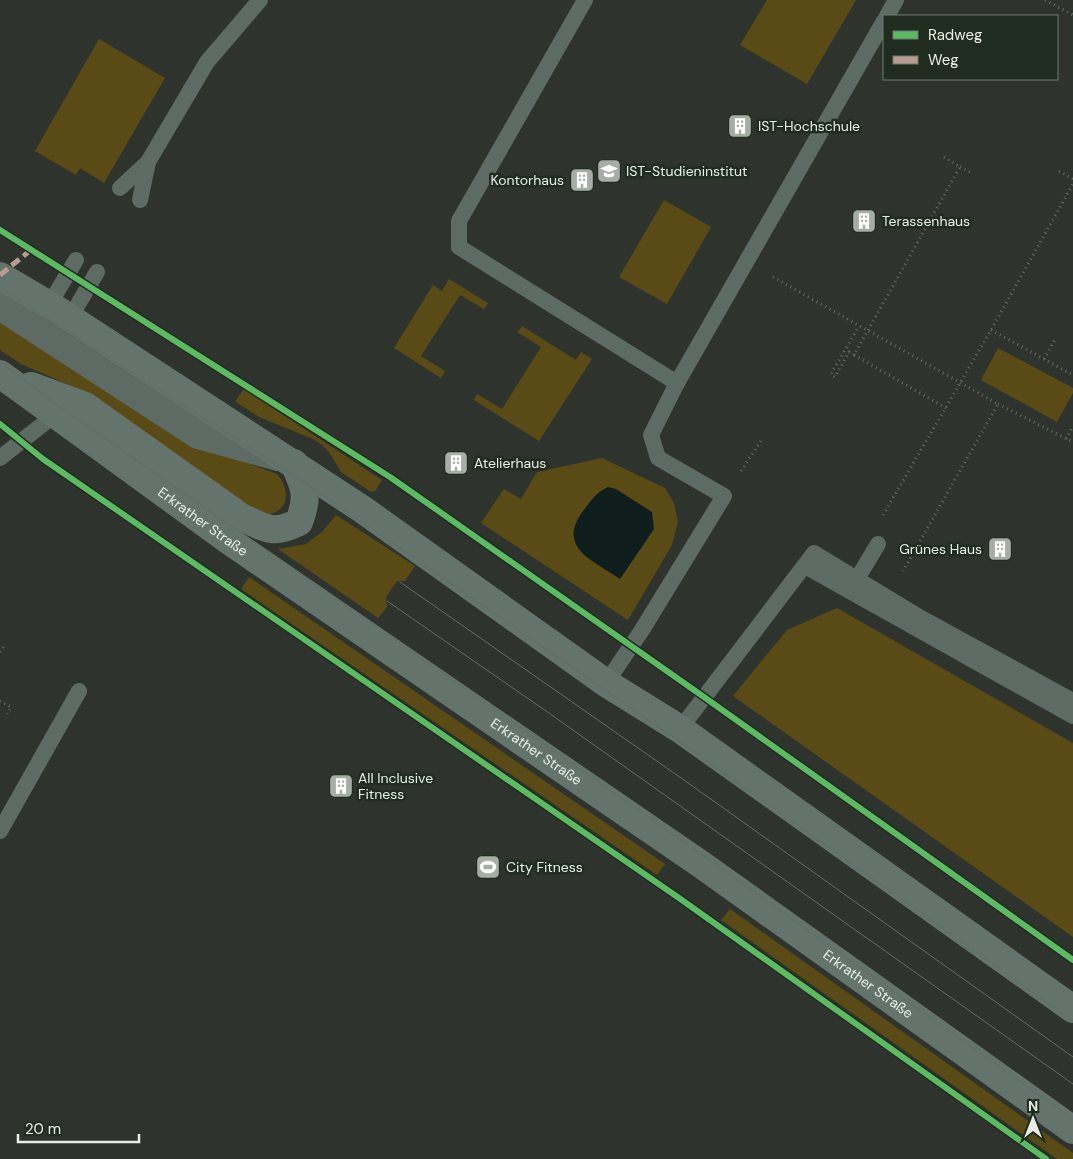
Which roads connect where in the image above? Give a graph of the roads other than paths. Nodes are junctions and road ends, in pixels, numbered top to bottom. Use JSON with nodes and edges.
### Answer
{"nodes":[{"id":1,"x":260,"y":0,"type":"edge"},
{"id":2,"x":585,"y":0,"type":"edge"},
{"id":3,"x":896,"y":0,"type":"edge"},
{"id":4,"x":888,"y":15,"type":"edge"},
{"id":5,"x":883,"y":23,"type":"edge"},
{"id":6,"x":148,"y":162,"type":"junction"},
{"id":7,"x":120,"y":188,"type":"dead end"},
{"id":8,"x":140,"y":200,"type":"dead end"},
{"id":9,"x":76,"y":260,"type":"dead end"},
{"id":10,"x":97,"y":272,"type":"dead end"},
{"id":11,"x":0,"y":276,"type":"edge"},
{"id":12,"x":0,"y":306,"type":"edge"},
{"id":13,"x":59,"y":311,"type":"junction"},
{"id":14,"x":1,"y":375,"type":"edge"},
{"id":15,"x":677,"y":383,"type":"junction"},
{"id":16,"x":64,"y":408,"type":"junction"},
{"id":17,"x":0,"y":458,"type":"edge"},
{"id":18,"x":290,"y":461,"type":"junction"},
{"id":19,"x":878,"y":544,"type":"dead end"},
{"id":20,"x":805,"y":566,"type":"junction"},
{"id":21,"x":857,"y":579,"type":"junction"},
{"id":22,"x":606,"y":683,"type":"junction"},
{"id":23,"x":79,"y":691,"type":"dead end"},
{"id":24,"x":1073,"y":701,"type":"edge"},
{"id":25,"x":1073,"y":716,"type":"edge"},
{"id":26,"x":680,"y":729,"type":"junction"},
{"id":27,"x":0,"y":832,"type":"edge"},
{"id":28,"x":1073,"y":1009,"type":"edge"},
{"id":29,"x":1073,"y":1130,"type":"edge"}],
"edges":[{"from":1,"to":6,"type":"lane"},
{"from":2,"to":15,"type":"lane"},
{"from":3,"to":4,"type":"lane"},
{"from":5,"to":15,"type":"lane"},
{"from":6,"to":7,"type":"lane"},
{"from":6,"to":8,"type":"lane"},
{"from":9,"to":13,"type":"lane"},
{"from":10,"to":13,"type":"lane"},
{"from":11,"to":13,"type":"main road"},
{"from":12,"to":18,"type":"street"},
{"from":13,"to":18,"type":"main road"},
{"from":14,"to":16,"type":"main road","name":"Erkrather Straße"},
{"from":15,"to":22,"type":"lane"},
{"from":16,"to":17,"type":"lane"},
{"from":16,"to":18,"type":"main road"},
{"from":16,"to":29,"type":"main road","name":"Erkrather Straße"},
{"from":18,"to":22,"type":"main road"},
{"from":19,"to":21,"type":"lane"},
{"from":20,"to":21,"type":"lane"},
{"from":20,"to":25,"type":"lane"},
{"from":20,"to":26,"type":"lane"},
{"from":21,"to":24,"type":"lane"},
{"from":22,"to":26,"type":"main road"},
{"from":23,"to":27,"type":"lane"},
{"from":26,"to":28,"type":"main road"}]}
